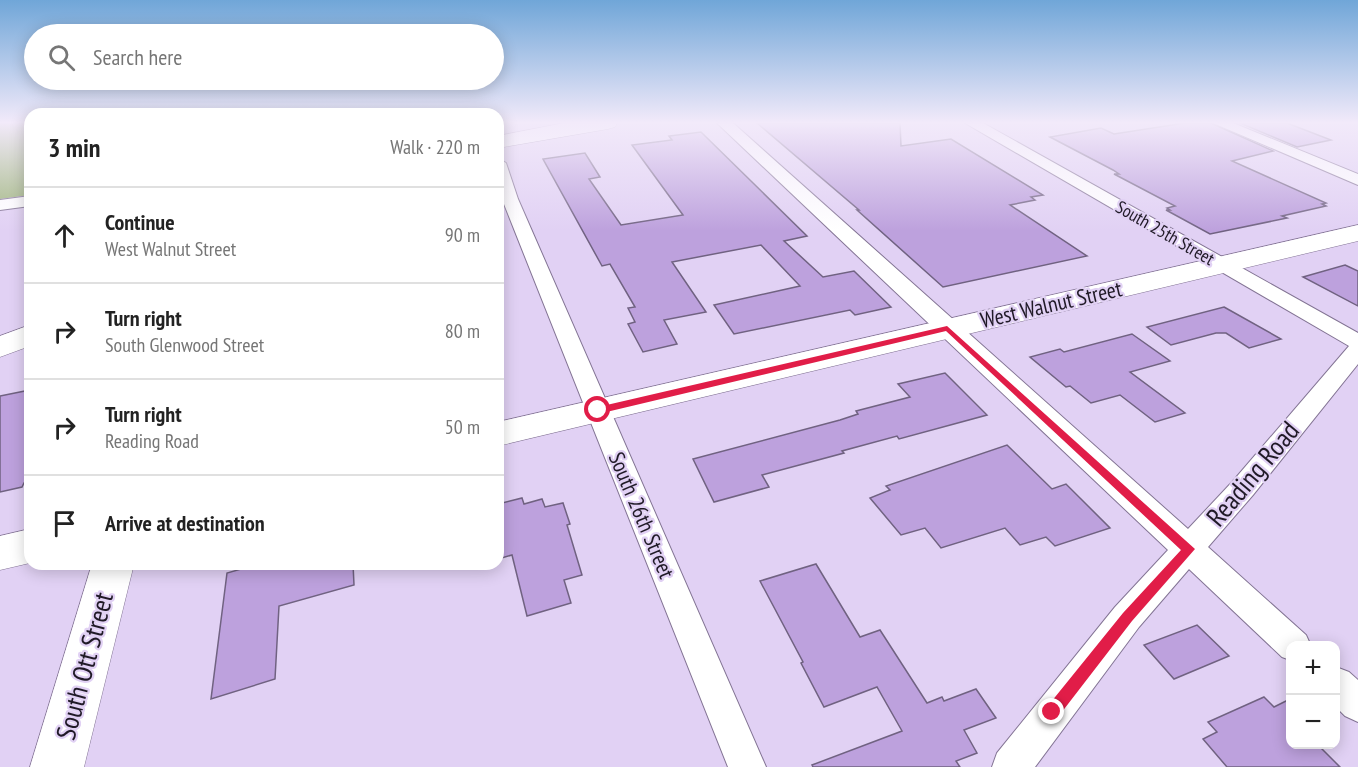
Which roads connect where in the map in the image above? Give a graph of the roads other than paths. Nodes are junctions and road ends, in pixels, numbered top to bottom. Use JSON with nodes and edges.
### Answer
{"nodes":[{"id":1,"x":763,"y":159,"type":"edge"},
{"id":2,"x":1035,"y":159,"type":"edge"},
{"id":3,"x":1307,"y":159,"type":"edge"},
{"id":4,"x":1358,"y":180,"type":"edge"},
{"id":5,"x":504,"y":181,"type":"edge"},
{"id":6,"x":24,"y":202,"type":"edge"},
{"id":7,"x":0,"y":205,"type":"edge"},
{"id":8,"x":1358,"y":233,"type":"edge"},
{"id":9,"x":1222,"y":265,"type":"junction"},
{"id":10,"x":947,"y":328,"type":"junction"},
{"id":11,"x":24,"y":336,"type":"edge"},
{"id":12,"x":1358,"y":342,"type":"edge"},
{"id":13,"x":0,"y":348,"type":"edge"},
{"id":14,"x":1358,"y":349,"type":"edge"},
{"id":15,"x":598,"y":410,"type":"junction"},
{"id":16,"x":504,"y":433,"type":"edge"},
{"id":17,"x":24,"y":547,"type":"edge"},
{"id":18,"x":1189,"y":549,"type":"junction"},
{"id":19,"x":0,"y":553,"type":"edge"},
{"id":20,"x":111,"y":570,"type":"edge"},
{"id":21,"x":1290,"y":641,"type":"edge"},
{"id":22,"x":1340,"y":689,"type":"edge"},
{"id":23,"x":1358,"y":705,"type":"edge"},
{"id":24,"x":57,"y":767,"type":"edge"},
{"id":25,"x":747,"y":767,"type":"edge"},
{"id":26,"x":1011,"y":767,"type":"edge"}],
"edges":[{"from":1,"to":10,"type":"street"},
{"from":2,"to":9,"type":"street","name":"South 25th Street"},
{"from":3,"to":4,"type":"street"},
{"from":5,"to":15,"type":"street","name":"South 26th Street"},
{"from":6,"to":7,"type":"street"},
{"from":8,"to":9,"type":"street","name":"West Walnut Street"},
{"from":9,"to":10,"type":"street","name":"West Walnut Street"},
{"from":9,"to":12,"type":"street","name":"South 25th Street"},
{"from":10,"to":15,"type":"street","name":"West Walnut Street"},
{"from":10,"to":18,"type":"street"},
{"from":11,"to":13,"type":"street"},
{"from":14,"to":18,"type":"street","name":"Reading Road"},
{"from":15,"to":16,"type":"street","name":"West Walnut Street"},
{"from":15,"to":25,"type":"street","name":"South 26th Street"},
{"from":17,"to":19,"type":"street"},
{"from":18,"to":21,"type":"street"},
{"from":18,"to":26,"type":"street","name":"Reading Road"},
{"from":20,"to":24,"type":"street","name":"South Ott Street"},
{"from":22,"to":23,"type":"street"}]}
